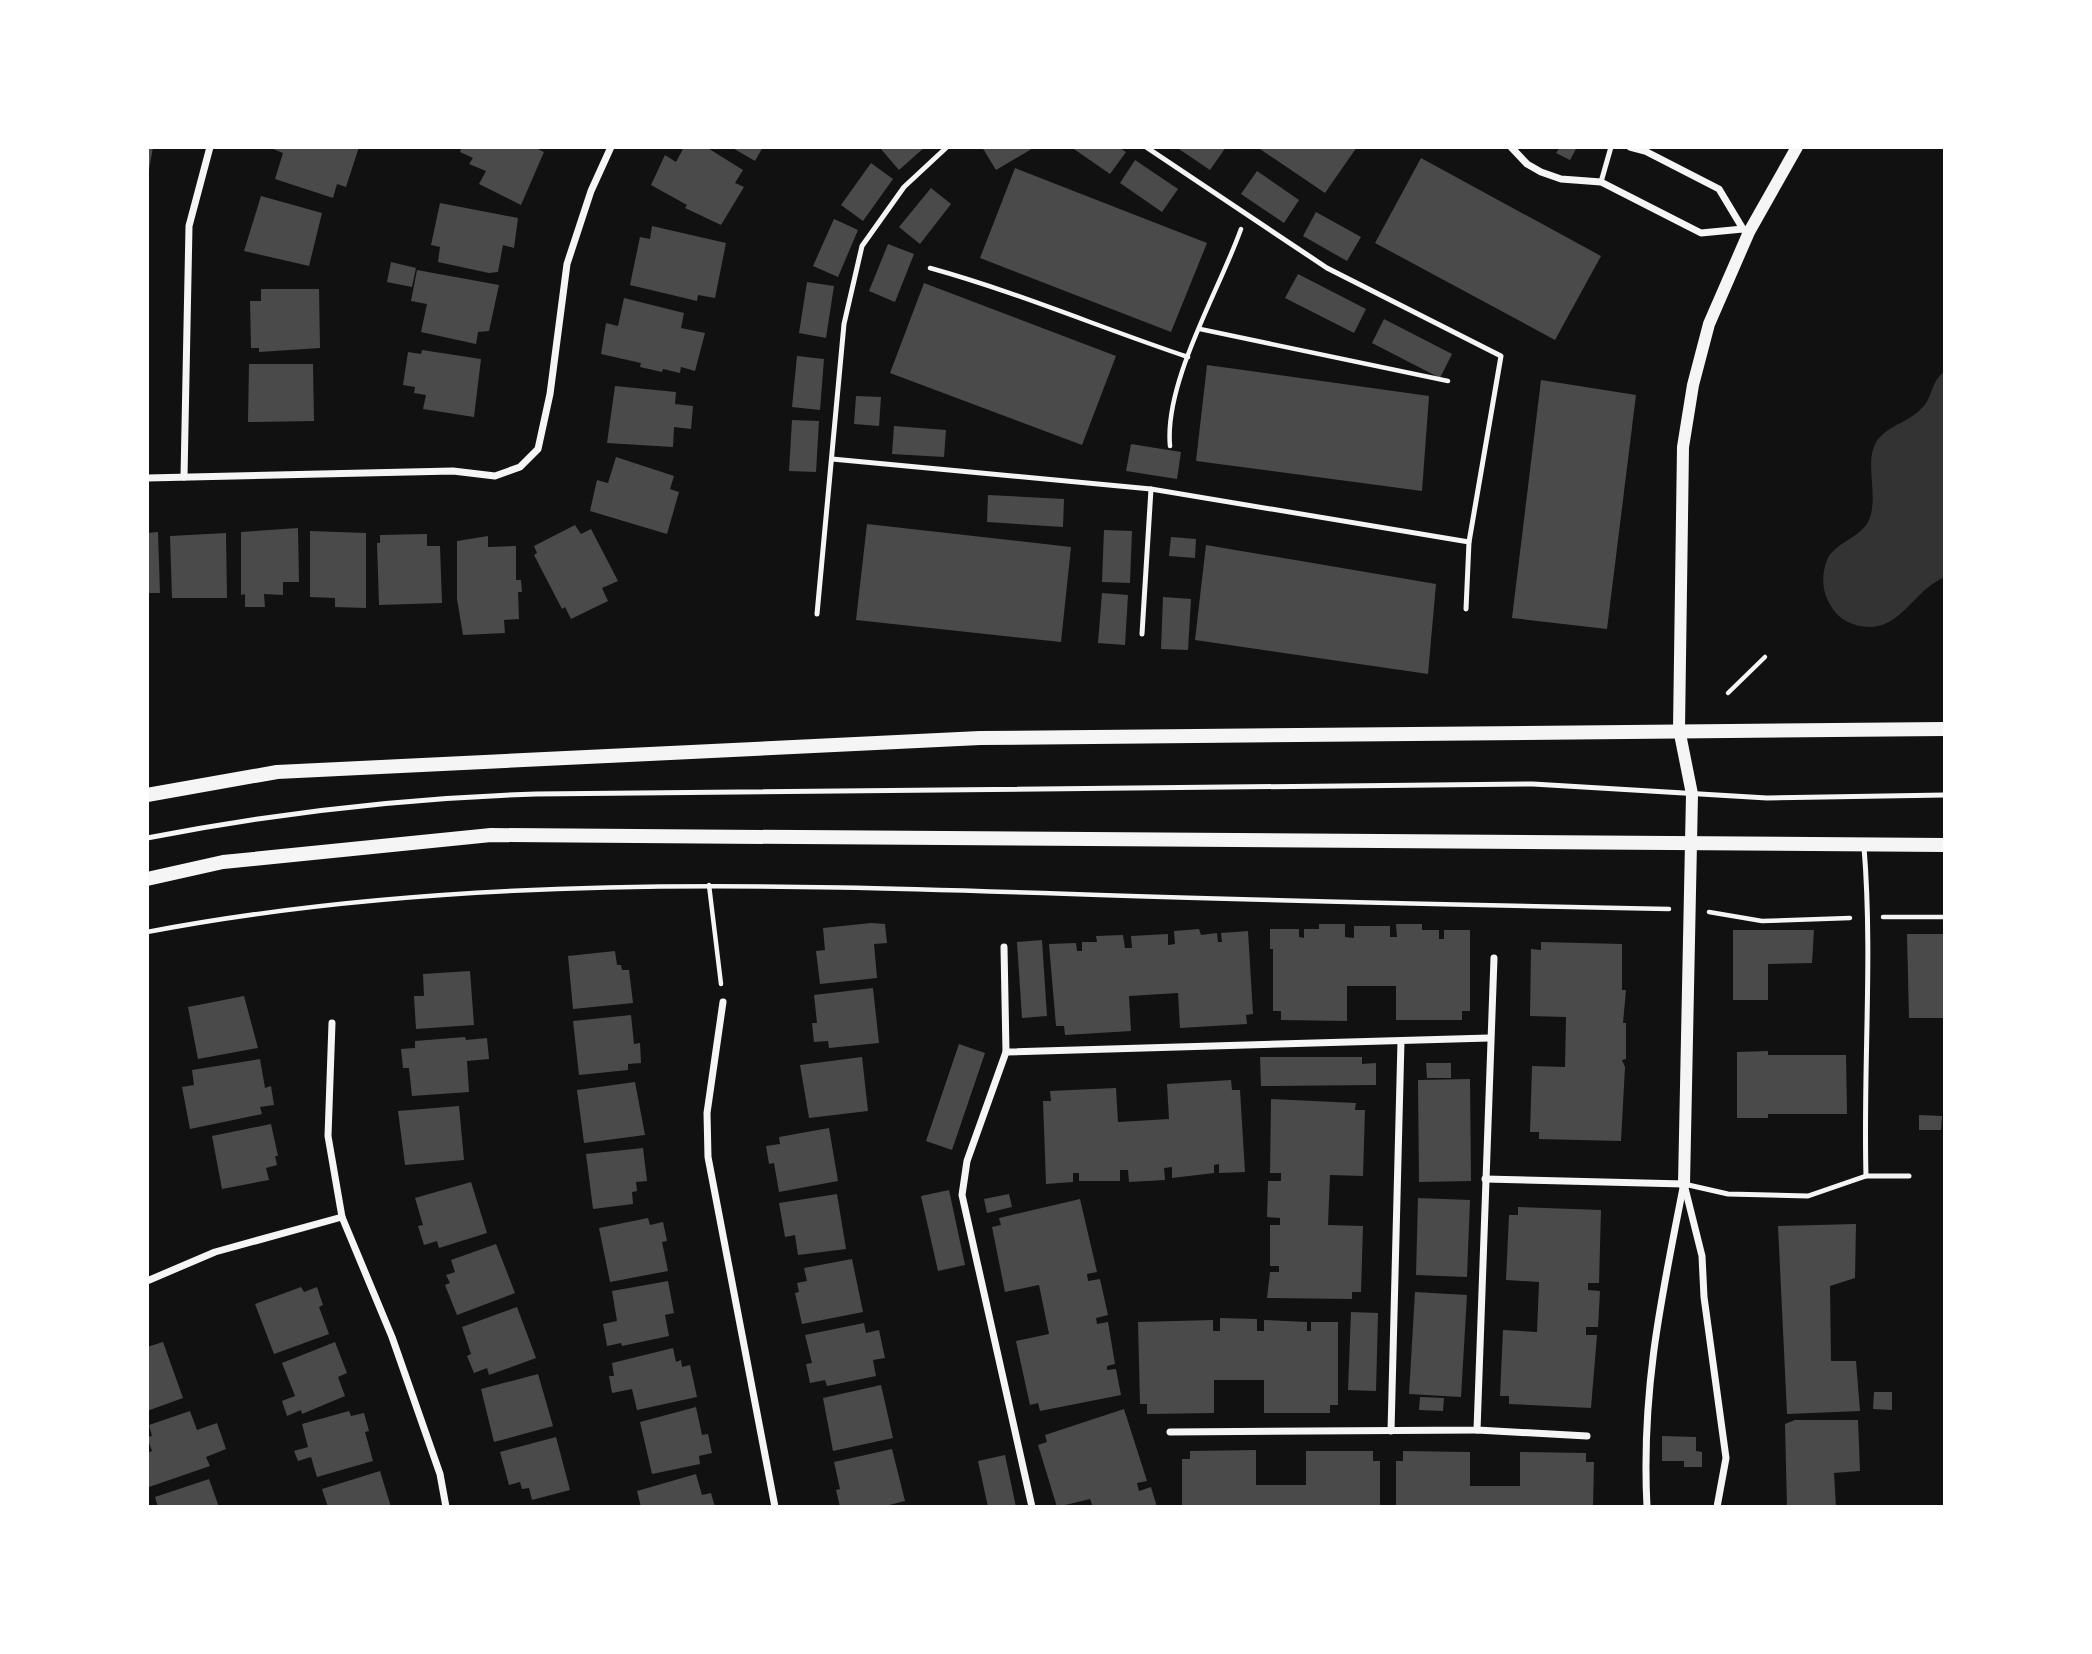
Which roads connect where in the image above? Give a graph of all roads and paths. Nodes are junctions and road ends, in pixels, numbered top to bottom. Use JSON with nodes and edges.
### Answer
{"nodes":[{"id":1,"x":210,"y":147,"type":"edge"},
{"id":2,"x":611,"y":147,"type":"edge"},
{"id":3,"x":947,"y":147,"type":"edge"},
{"id":4,"x":1146,"y":147,"type":"edge"},
{"id":5,"x":1511,"y":147,"type":"edge"},
{"id":6,"x":1611,"y":147,"type":"edge"},
{"id":7,"x":1630,"y":147,"type":"edge"},
{"id":8,"x":1797,"y":147,"type":"edge"},
{"id":9,"x":1643,"y":149,"type":"edge"},
{"id":10,"x":1601,"y":182,"type":"junction"},
{"id":11,"x":1246,"y":215,"type":"junction"},
{"id":12,"x":1746,"y":231,"type":"junction"},
{"id":13,"x":930,"y":268,"type":"dead end"},
{"id":14,"x":1200,"y":329,"type":"junction"},
{"id":15,"x":1188,"y":356,"type":"junction"},
{"id":16,"x":1448,"y":381,"type":"dead end"},
{"id":17,"x":1170,"y":446,"type":"dead end"},
{"id":18,"x":832,"y":459,"type":"junction"},
{"id":19,"x":184,"y":477,"type":"junction"},
{"id":20,"x":147,"y":478,"type":"edge"},
{"id":21,"x":1151,"y":489,"type":"junction"},
{"id":22,"x":1469,"y":542,"type":"junction"},
{"id":23,"x":1466,"y":608,"type":"dead end"},
{"id":24,"x":817,"y":614,"type":"dead end"},
{"id":25,"x":1142,"y":634,"type":"dead end"},
{"id":26,"x":1765,"y":657,"type":"dead end"},
{"id":27,"x":1728,"y":693,"type":"dead end"},
{"id":28,"x":1679,"y":729,"type":"junction"},
{"id":29,"x":1945,"y":729,"type":"edge"},
{"id":30,"x":1692,"y":794,"type":"junction"},
{"id":31,"x":147,"y":795,"type":"edge"},
{"id":32,"x":1945,"y":796,"type":"edge"},
{"id":33,"x":147,"y":838,"type":"edge"},
{"id":34,"x":1692,"y":843,"type":"junction"},
{"id":35,"x":1863,"y":844,"type":"junction"},
{"id":36,"x":1945,"y":845,"type":"edge"},
{"id":37,"x":147,"y":879,"type":"edge"},
{"id":38,"x":709,"y":885,"type":"junction"},
{"id":39,"x":1689,"y":909,"type":"junction"},
{"id":40,"x":1945,"y":916,"type":"edge"},
{"id":41,"x":1870,"y":918,"type":"junction"},
{"id":42,"x":147,"y":932,"type":"edge"},
{"id":43,"x":1004,"y":947,"type":"dead end"},
{"id":44,"x":1494,"y":958,"type":"dead end"},
{"id":45,"x":723,"y":1002,"type":"joint"},
{"id":46,"x":332,"y":1023,"type":"dead end"},
{"id":47,"x":1489,"y":1038,"type":"junction"},
{"id":48,"x":1401,"y":1041,"type":"junction"},
{"id":49,"x":1006,"y":1052,"type":"junction"},
{"id":50,"x":1866,"y":1176,"type":"junction"},
{"id":51,"x":1909,"y":1176,"type":"dead end"},
{"id":52,"x":1485,"y":1179,"type":"junction"},
{"id":53,"x":1684,"y":1184,"type":"junction"},
{"id":54,"x":342,"y":1217,"type":"junction"},
{"id":55,"x":147,"y":1281,"type":"edge"},
{"id":56,"x":1476,"y":1430,"type":"junction"},
{"id":57,"x":1391,"y":1431,"type":"junction"},
{"id":58,"x":1170,"y":1433,"type":"dead end"},
{"id":59,"x":1587,"y":1436,"type":"dead end"},
{"id":60,"x":446,"y":1507,"type":"edge"},
{"id":61,"x":775,"y":1507,"type":"edge"},
{"id":62,"x":1032,"y":1507,"type":"edge"},
{"id":63,"x":1647,"y":1507,"type":"edge"},
{"id":64,"x":1717,"y":1507,"type":"edge"}],
"edges":[{"from":1,"to":19,"type":"street"},
{"from":2,"to":19,"type":"street"},
{"from":3,"to":18,"type":"lane"},
{"from":4,"to":11,"type":"lane"},
{"from":5,"to":10,"type":"street"},
{"from":6,"to":10,"type":"lane"},
{"from":7,"to":9,"type":"street"},
{"from":8,"to":12,"type":"street"},
{"from":9,"to":12,"type":"street"},
{"from":10,"to":12,"type":"street"},
{"from":11,"to":14,"type":"path"},
{"from":11,"to":22,"type":"lane"},
{"from":12,"to":28,"type":"street"},
{"from":13,"to":15,"type":"path"},
{"from":14,"to":15,"type":"path"},
{"from":14,"to":16,"type":"path"},
{"from":15,"to":17,"type":"path"},
{"from":18,"to":21,"type":"lane"},
{"from":18,"to":24,"type":"lane"},
{"from":19,"to":20,"type":"street"},
{"from":21,"to":22,"type":"lane"},
{"from":21,"to":25,"type":"lane"},
{"from":22,"to":23,"type":"lane"},
{"from":26,"to":27,"type":"path"},
{"from":28,"to":29,"type":"main road"},
{"from":28,"to":30,"type":"street"},
{"from":28,"to":31,"type":"main road"},
{"from":30,"to":32,"type":"lane"},
{"from":30,"to":33,"type":"lane"},
{"from":30,"to":34,"type":"street"},
{"from":34,"to":35,"type":"main road"},
{"from":34,"to":37,"type":"main road"},
{"from":34,"to":39,"type":"street"},
{"from":35,"to":36,"type":"main road"},
{"from":35,"to":41,"type":"lane"},
{"from":38,"to":39,"type":"path"},
{"from":38,"to":42,"type":"path"},
{"from":38,"to":45,"type":"path"},
{"from":39,"to":41,"type":"path"},
{"from":39,"to":53,"type":"street"},
{"from":40,"to":41,"type":"path"},
{"from":41,"to":50,"type":"lane"},
{"from":43,"to":49,"type":"street"},
{"from":44,"to":47,"type":"street"},
{"from":45,"to":61,"type":"street"},
{"from":46,"to":54,"type":"street"},
{"from":47,"to":48,"type":"street"},
{"from":47,"to":52,"type":"street"},
{"from":48,"to":49,"type":"street"},
{"from":48,"to":57,"type":"street"},
{"from":49,"to":62,"type":"street"},
{"from":50,"to":51,"type":"lane"},
{"from":50,"to":53,"type":"lane"},
{"from":52,"to":53,"type":"street"},
{"from":52,"to":56,"type":"street"},
{"from":53,"to":63,"type":"street"},
{"from":53,"to":64,"type":"street"},
{"from":54,"to":55,"type":"street"},
{"from":54,"to":60,"type":"street"},
{"from":56,"to":57,"type":"street"},
{"from":56,"to":59,"type":"street"},
{"from":57,"to":58,"type":"street"}]}
